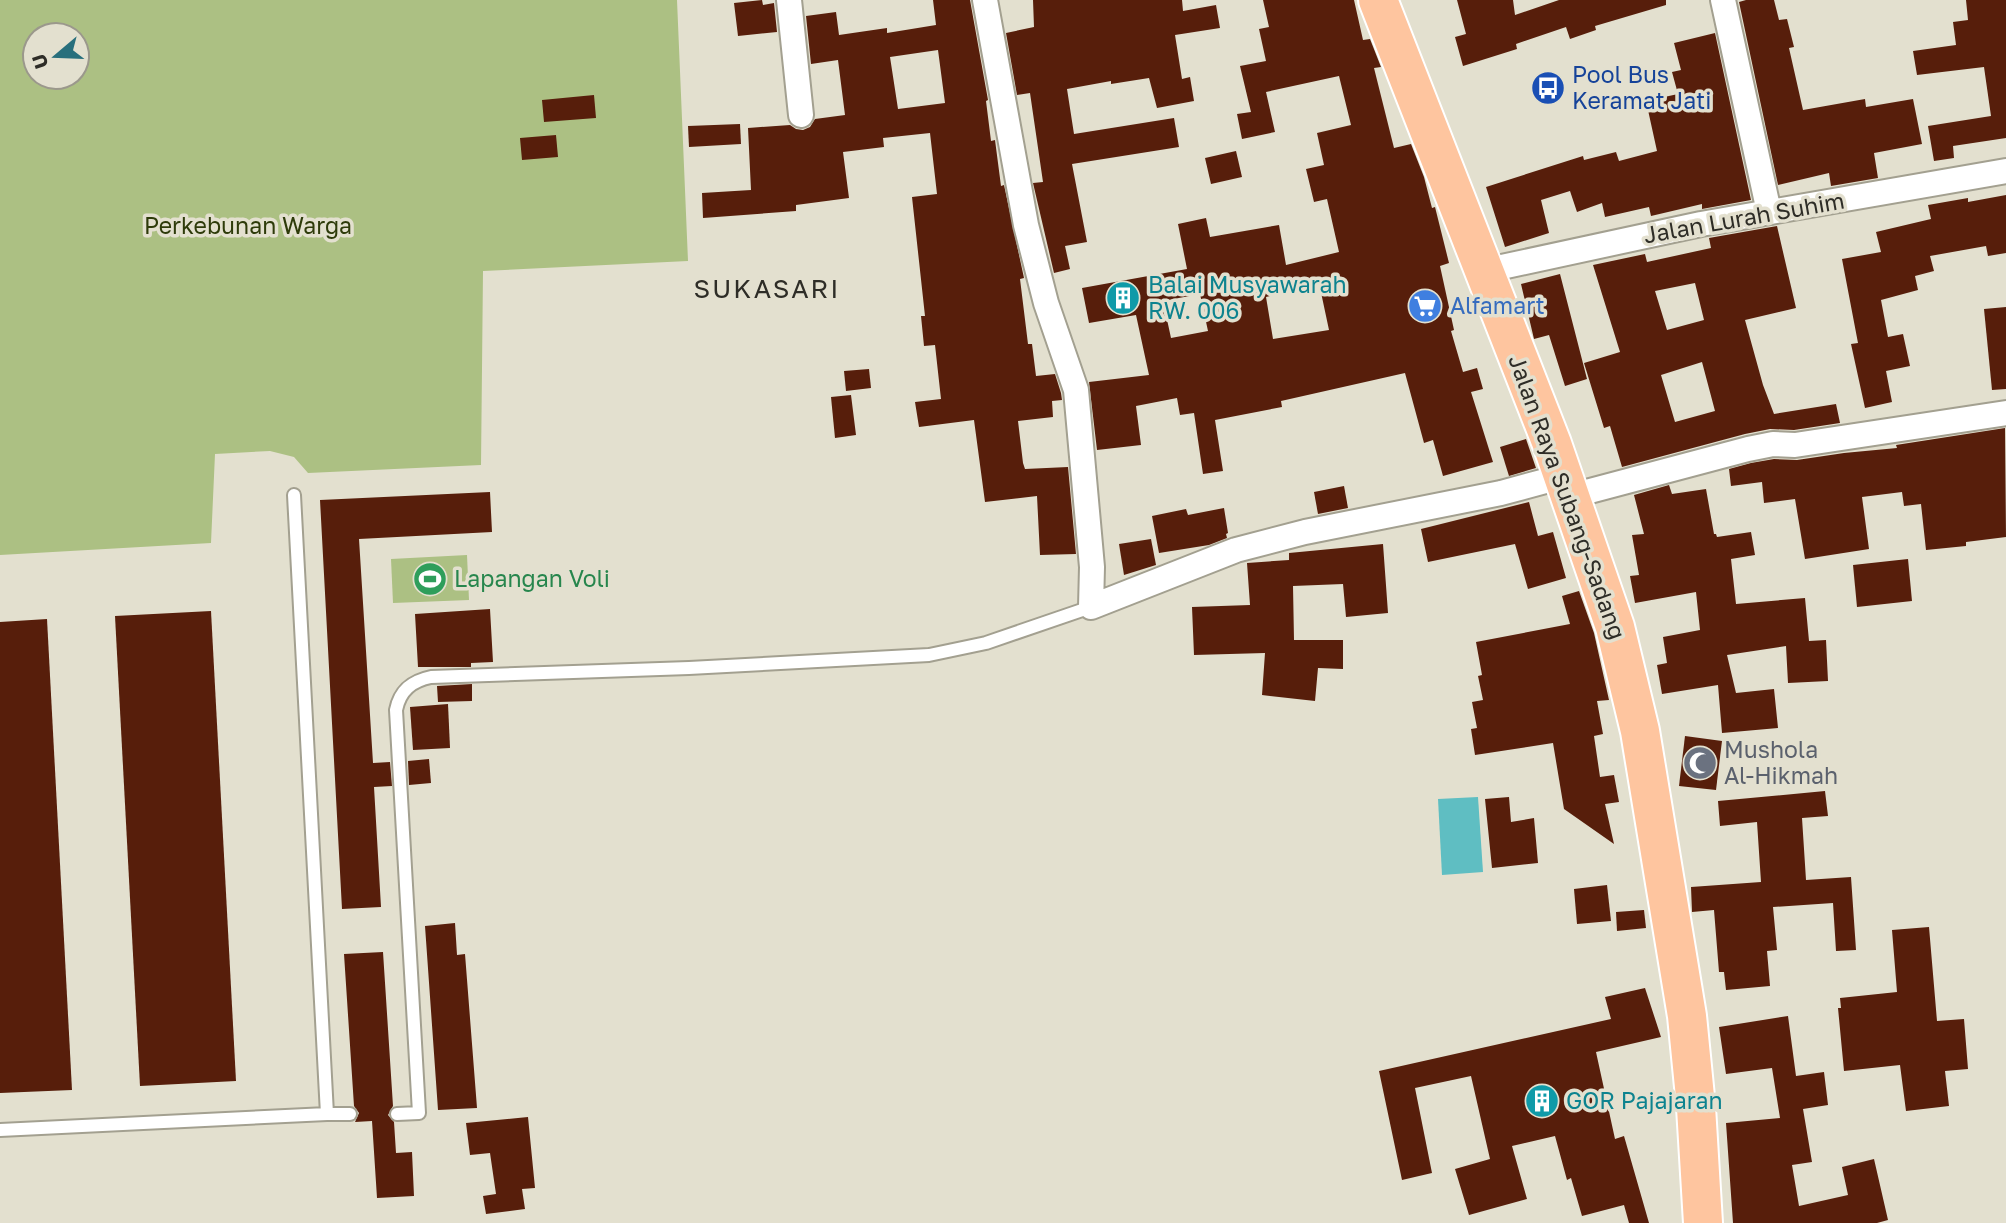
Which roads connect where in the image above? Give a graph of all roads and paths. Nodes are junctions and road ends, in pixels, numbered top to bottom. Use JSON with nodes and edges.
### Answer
{"nodes":[{"id":1,"x":789,"y":0,"type":"edge"},
{"id":2,"x":985,"y":0,"type":"edge"},
{"id":3,"x":1378,"y":0,"type":"edge"},
{"id":4,"x":1723,"y":0,"type":"edge"},
{"id":5,"x":801,"y":116,"type":"dead end"},
{"id":6,"x":2006,"y":171,"type":"edge"},
{"id":7,"x":1769,"y":212,"type":"junction"},
{"id":8,"x":1483,"y":271,"type":"junction"},
{"id":9,"x":2006,"y":413,"type":"edge"},
{"id":10,"x":1567,"y":486,"type":"junction"},
{"id":11,"x":294,"y":495,"type":"dead end"},
{"id":12,"x":1091,"y":607,"type":"junction"},
{"id":13,"x":327,"y":1114,"type":"junction"},
{"id":14,"x":350,"y":1114,"type":"dead end"},
{"id":15,"x":397,"y":1114,"type":"dead end"},
{"id":16,"x":0,"y":1130,"type":"edge"},
{"id":17,"x":1703,"y":1223,"type":"edge"}],
"edges":[{"from":1,"to":5,"type":"street"},
{"from":2,"to":12,"type":"street"},
{"from":3,"to":8,"type":"main road","name":"Jalan Raya Subang-Sadang"},
{"from":4,"to":7,"type":"street"},
{"from":6,"to":7,"type":"street","name":"Jalan Lurah Suhim"},
{"from":7,"to":8,"type":"street","name":"Jalan Lurah Suhim"},
{"from":8,"to":10,"type":"main road","name":"Jalan Raya Subang-Sadang"},
{"from":9,"to":10,"type":"street"},
{"from":10,"to":12,"type":"street"},
{"from":10,"to":17,"type":"main road","name":"Jalan Raya Subang-Sadang"},
{"from":11,"to":13,"type":"lane"},
{"from":12,"to":15,"type":"lane"},
{"from":13,"to":14,"type":"lane"},
{"from":13,"to":16,"type":"lane"}]}
